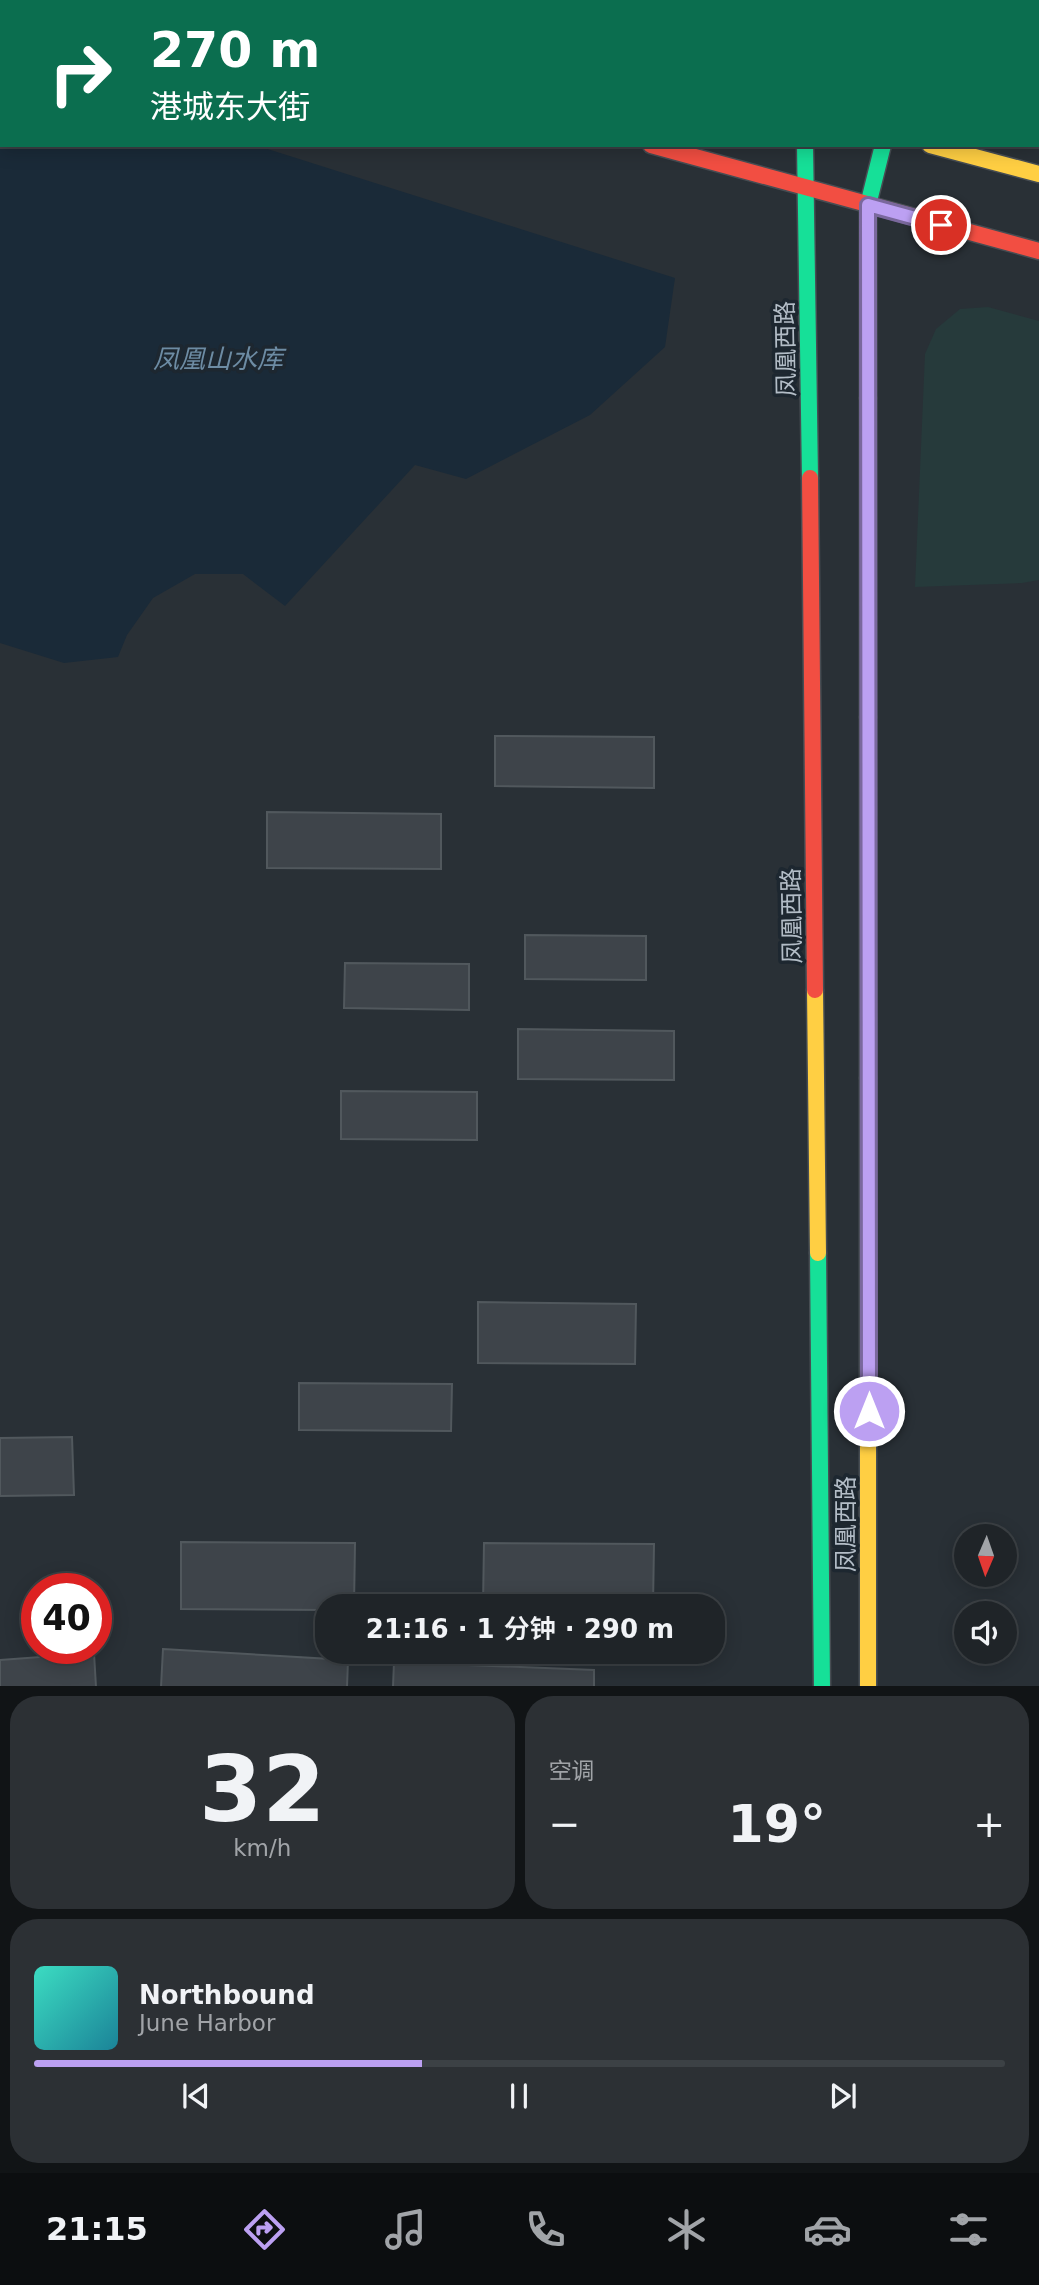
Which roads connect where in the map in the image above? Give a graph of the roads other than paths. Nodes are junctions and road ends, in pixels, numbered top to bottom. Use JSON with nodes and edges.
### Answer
{"nodes":[{"id":1,"x":658,"y":147,"type":"edge"},
{"id":2,"x":805,"y":147,"type":"edge"},
{"id":3,"x":882,"y":147,"type":"edge"},
{"id":4,"x":938,"y":147,"type":"edge"},
{"id":5,"x":1039,"y":174,"type":"edge"},
{"id":6,"x":807,"y":189,"type":"junction"},
{"id":7,"x":868,"y":205,"type":"junction"},
{"id":8,"x":1039,"y":251,"type":"edge"},
{"id":9,"x":822,"y":1686,"type":"edge"},
{"id":10,"x":868,"y":1686,"type":"edge"}],
"edges":[{"from":1,"to":6,"type":"street"},
{"from":2,"to":6,"type":"street","name":"凤凰西路"},
{"from":3,"to":7,"type":"street","name":"凤凰西路"},
{"from":4,"to":5,"type":"street"},
{"from":6,"to":7,"type":"street"},
{"from":6,"to":9,"type":"street","name":"凤凰西路"},
{"from":7,"to":8,"type":"street"},
{"from":7,"to":10,"type":"street","name":"凤凰西路"}]}
